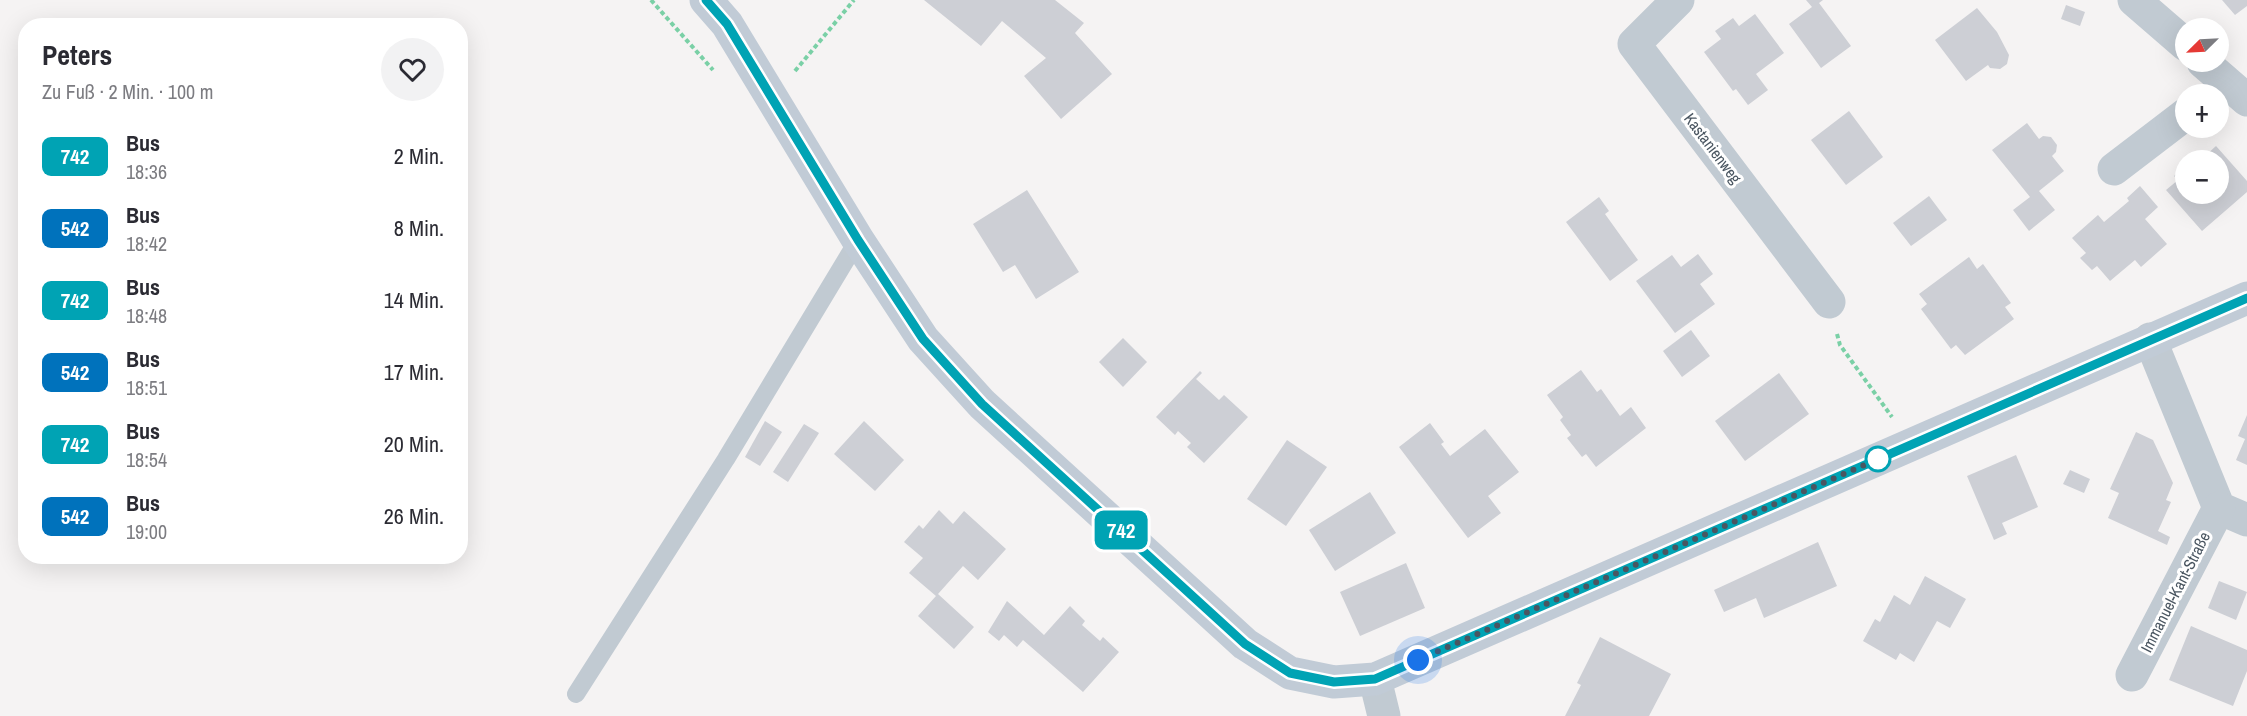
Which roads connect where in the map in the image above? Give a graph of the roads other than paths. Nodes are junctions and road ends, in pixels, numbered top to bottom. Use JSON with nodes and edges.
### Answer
{"nodes":[{"id":1,"x":706,"y":0,"type":"edge"},
{"id":2,"x":1678,"y":0,"type":"edge"},
{"id":3,"x":2134,"y":0,"type":"edge"},
{"id":4,"x":2175,"y":35,"type":"edge"},
{"id":5,"x":2175,"y":122,"type":"edge"},
{"id":6,"x":2114,"y":169,"type":"dead end"},
{"id":7,"x":858,"y":240,"type":"junction"},
{"id":8,"x":2247,"y":298,"type":"edge"},
{"id":9,"x":1829,"y":302,"type":"road end"},
{"id":10,"x":2150,"y":339,"type":"junction"},
{"id":11,"x":2233,"y":514,"type":"edge"},
{"id":12,"x":2132,"y":675,"type":"dead end"},
{"id":13,"x":1375,"y":679,"type":"junction"},
{"id":14,"x":576,"y":694,"type":"dead end"},
{"id":15,"x":1384,"y":716,"type":"edge"}],
"edges":[{"from":1,"to":7,"type":"main road"},
{"from":2,"to":9,"type":"street","name":"Kastanienweg"},
{"from":3,"to":4,"type":"street"},
{"from":5,"to":6,"type":"street"},
{"from":7,"to":13,"type":"main road"},
{"from":7,"to":14,"type":"lane"},
{"from":8,"to":10,"type":"main road"},
{"from":10,"to":11,"type":"street","name":"Immanuel-Kant-Straße"},
{"from":10,"to":13,"type":"main road"},
{"from":11,"to":12,"type":"street","name":"Immanuel-Kant-Straße"},
{"from":13,"to":15,"type":"street"}]}
